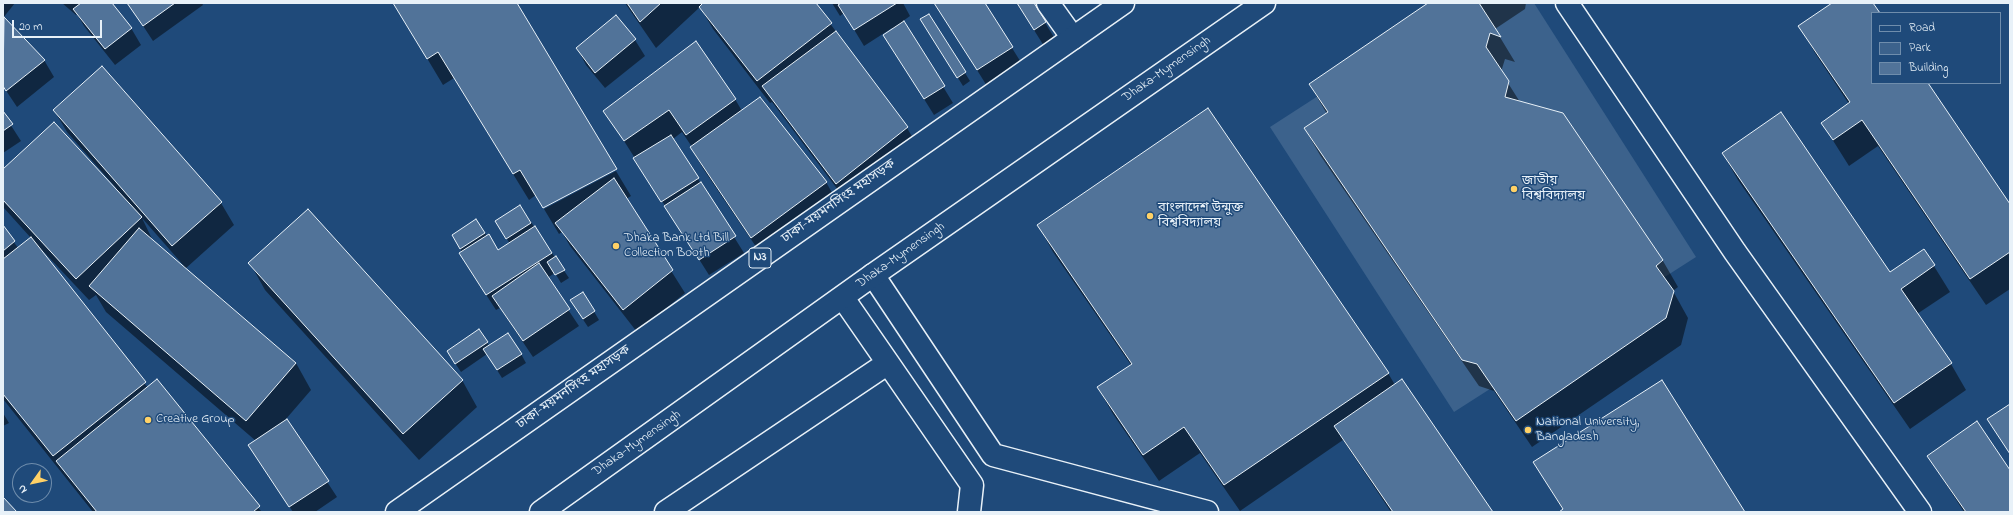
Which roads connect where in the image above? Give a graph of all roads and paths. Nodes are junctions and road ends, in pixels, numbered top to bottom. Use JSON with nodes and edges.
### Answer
{"nodes":[{"id":1,"x":1048,"y":3,"type":"edge"},
{"id":2,"x":1123,"y":3,"type":"edge"},
{"id":3,"x":1264,"y":3,"type":"edge"},
{"id":4,"x":1567,"y":3,"type":"edge"},
{"id":5,"x":1073,"y":38,"type":"junction"},
{"id":6,"x":873,"y":275,"type":"junction"},
{"id":7,"x":844,"y":298,"type":"junction"},
{"id":8,"x":888,"y":363,"type":"junction"},
{"id":9,"x":397,"y":512,"type":"edge"},
{"id":10,"x":541,"y":512,"type":"edge"},
{"id":11,"x":666,"y":512,"type":"edge"},
{"id":12,"x":969,"y":512,"type":"edge"},
{"id":13,"x":1207,"y":512,"type":"edge"},
{"id":14,"x":1920,"y":512,"type":"edge"}],
"edges":[{"from":1,"to":5,"type":"main road"},
{"from":2,"to":5,"type":"main road","name":"ঢাকা-ময়মনসিংহ মহাসড়ক","number":"N3"},
{"from":3,"to":6,"type":"main road","name":"Dhaka-Mymensingh"},
{"from":4,"to":14,"type":"main road"},
{"from":5,"to":9,"type":"main road","name":"ঢাকা-ময়মনসিংহ মহাসড়ক","number":"N3"},
{"from":6,"to":7,"type":"main road","name":"Dhaka-Mymensingh"},
{"from":6,"to":13,"type":"main road"},
{"from":7,"to":8,"type":"main road"},
{"from":7,"to":10,"type":"main road","name":"Dhaka-Mymensingh"},
{"from":8,"to":11,"type":"main road"},
{"from":8,"to":12,"type":"main road"}]}
